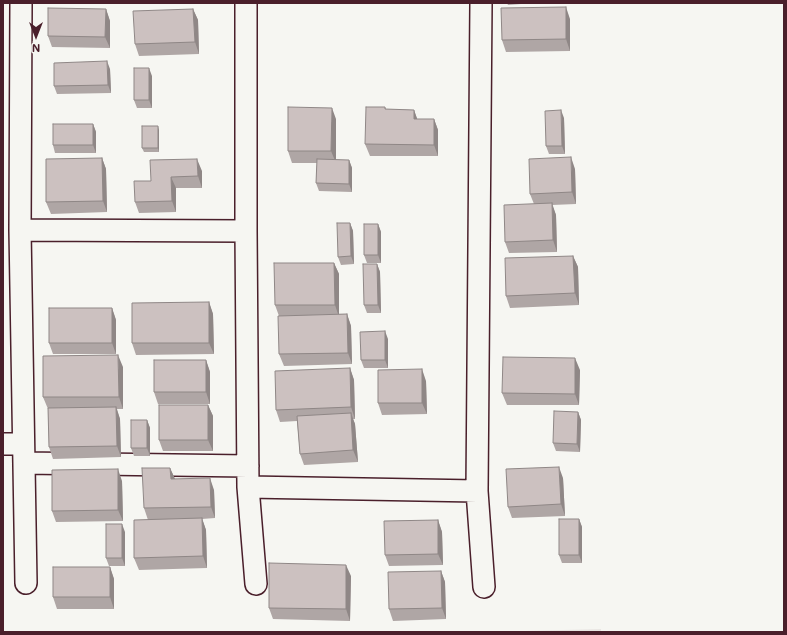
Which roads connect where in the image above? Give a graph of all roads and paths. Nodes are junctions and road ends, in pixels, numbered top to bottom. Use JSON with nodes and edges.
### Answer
{"nodes":[{"id":1,"x":21,"y":3,"type":"edge"},
{"id":2,"x":246,"y":3,"type":"edge"},
{"id":3,"x":481,"y":3,"type":"edge"},
{"id":4,"x":12,"y":36,"type":"edge"},
{"id":5,"x":20,"y":230,"type":"junction"},
{"id":6,"x":246,"y":231,"type":"junction"},
{"id":7,"x":17,"y":450,"type":"edge"},
{"id":8,"x":248,"y":466,"type":"junction"},
{"id":9,"x":248,"y":487,"type":"junction"},
{"id":10,"x":477,"y":491,"type":"junction"},
{"id":11,"x":26,"y":583,"type":"dead end"},
{"id":12,"x":256,"y":584,"type":"dead end"},
{"id":13,"x":484,"y":587,"type":"dead end"}],
"edges":[{"from":1,"to":4,"type":"street"},
{"from":2,"to":6,"type":"street"},
{"from":3,"to":10,"type":"street"},
{"from":4,"to":5,"type":"street"},
{"from":5,"to":6,"type":"street"},
{"from":5,"to":7,"type":"street"},
{"from":6,"to":8,"type":"street"},
{"from":7,"to":8,"type":"street"},
{"from":7,"to":11,"type":"street"},
{"from":8,"to":9,"type":"street"},
{"from":9,"to":10,"type":"street"},
{"from":9,"to":12,"type":"street"},
{"from":10,"to":13,"type":"street"}]}
